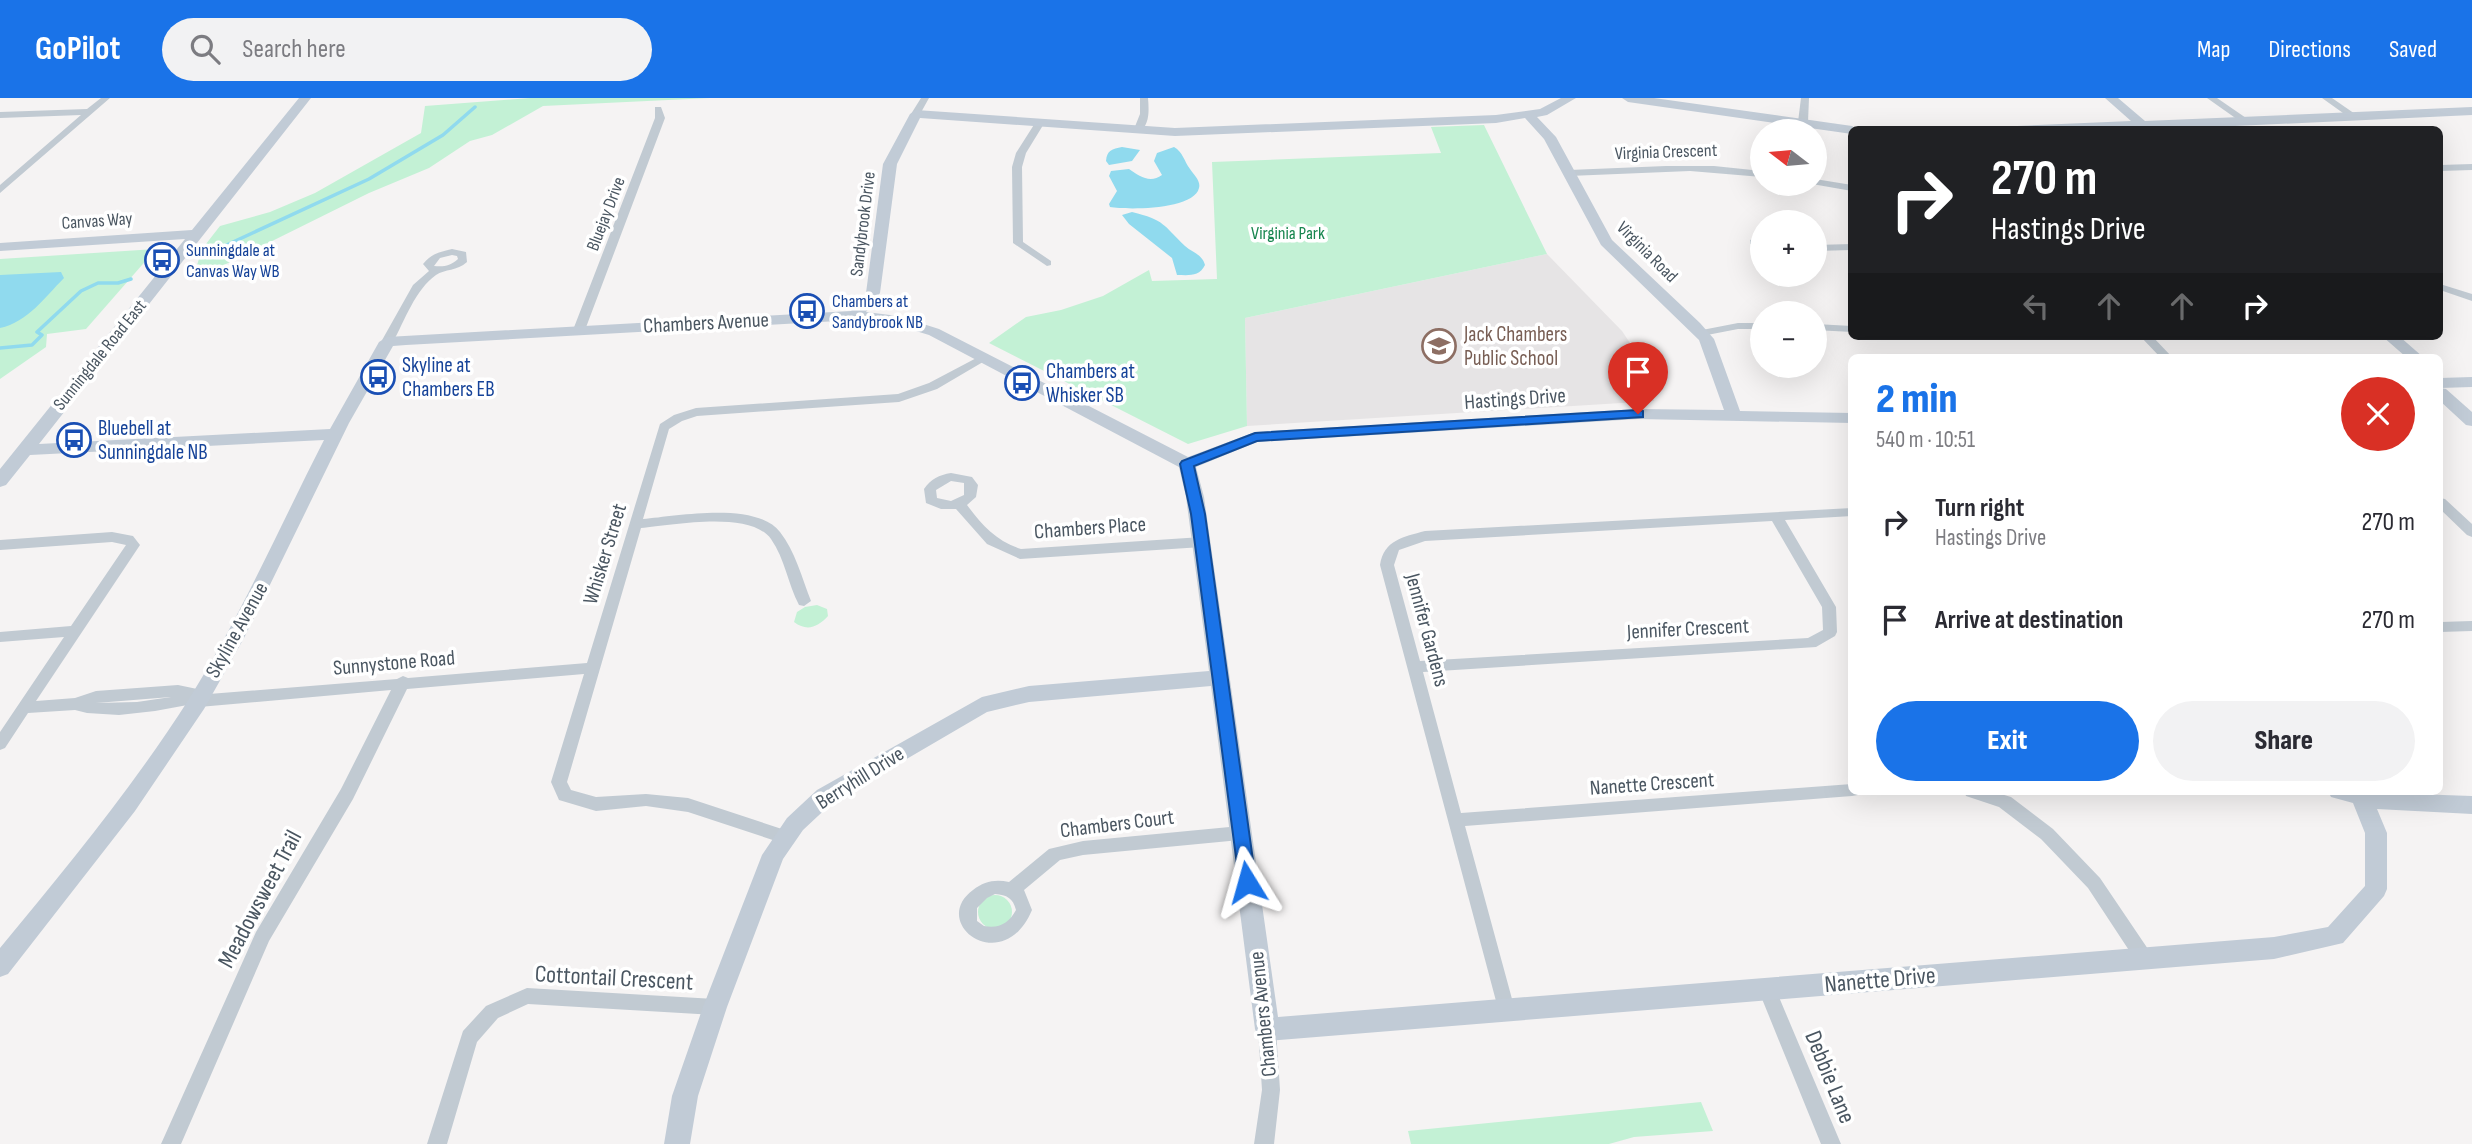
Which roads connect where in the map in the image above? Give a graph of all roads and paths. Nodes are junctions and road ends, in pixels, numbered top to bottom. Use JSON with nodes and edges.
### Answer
{"nodes":[{"id":1,"x":106,"y":98,"type":"edge"},
{"id":2,"x":305,"y":98,"type":"edge"},
{"id":3,"x":925,"y":98,"type":"edge"},
{"id":4,"x":1144,"y":98,"type":"edge"},
{"id":5,"x":1570,"y":98,"type":"edge"},
{"id":6,"x":1628,"y":98,"type":"edge"},
{"id":7,"x":1805,"y":98,"type":"edge"},
{"id":8,"x":2097,"y":98,"type":"edge"},
{"id":9,"x":2111,"y":98,"type":"edge"},
{"id":10,"x":2211,"y":98,"type":"edge"},
{"id":11,"x":2326,"y":98,"type":"edge"},
{"id":12,"x":1678,"y":101,"type":"edge"},
{"id":13,"x":657,"y":109,"type":"dead end"},
{"id":14,"x":2472,"y":111,"type":"edge"},
{"id":15,"x":91,"y":112,"type":"junction"},
{"id":16,"x":916,"y":114,"type":"junction"},
{"id":17,"x":0,"y":115,"type":"edge"},
{"id":18,"x":1529,"y":115,"type":"junction"},
{"id":19,"x":2353,"y":116,"type":"junction"},
{"id":20,"x":1785,"y":119,"type":"edge"},
{"id":21,"x":1803,"y":119,"type":"edge"},
{"id":22,"x":2244,"y":120,"type":"junction"},
{"id":23,"x":1040,"y":122,"type":"junction"},
{"id":24,"x":1827,"y":126,"type":"edge"},
{"id":25,"x":2137,"y":126,"type":"edge"},
{"id":26,"x":2137,"y":126,"type":"edge"},
{"id":27,"x":2153,"y":126,"type":"edge"},
{"id":28,"x":1139,"y":129,"type":"junction"},
{"id":29,"x":1848,"y":129,"type":"edge"},
{"id":30,"x":2472,"y":167,"type":"edge"},
{"id":31,"x":2443,"y":168,"type":"edge"},
{"id":32,"x":1750,"y":172,"type":"edge"},
{"id":33,"x":1569,"y":173,"type":"junction"},
{"id":34,"x":1827,"y":184,"type":"edge"},
{"id":35,"x":1848,"y":187,"type":"edge"},
{"id":36,"x":0,"y":190,"type":"edge"},
{"id":37,"x":197,"y":234,"type":"junction"},
{"id":38,"x":0,"y":247,"type":"edge"},
{"id":39,"x":1848,"y":247,"type":"edge"},
{"id":40,"x":1827,"y":248,"type":"edge"},
{"id":41,"x":1047,"y":263,"type":"dead end"},
{"id":42,"x":436,"y":270,"type":"dead end"},
{"id":43,"x":2443,"y":288,"type":"edge"},
{"id":44,"x":2472,"y":298,"type":"edge"},
{"id":45,"x":856,"y":315,"type":"junction"},
{"id":46,"x":1750,"y":326,"type":"edge"},
{"id":47,"x":1827,"y":328,"type":"edge"},
{"id":48,"x":1848,"y":329,"type":"edge"},
{"id":49,"x":579,"y":330,"type":"junction"},
{"id":50,"x":1702,"y":333,"type":"junction"},
{"id":51,"x":2150,"y":340,"type":"edge"},
{"id":52,"x":2378,"y":340,"type":"edge"},
{"id":53,"x":2395,"y":340,"type":"edge"},
{"id":54,"x":387,"y":342,"type":"junction"},
{"id":55,"x":2163,"y":354,"type":"edge"},
{"id":56,"x":2394,"y":354,"type":"edge"},
{"id":57,"x":2411,"y":354,"type":"edge"},
{"id":58,"x":984,"y":357,"type":"junction"},
{"id":59,"x":2472,"y":382,"type":"edge"},
{"id":60,"x":2443,"y":385,"type":"edge"},
{"id":61,"x":2443,"y":386,"type":"edge"},
{"id":62,"x":2443,"y":387,"type":"edge"},
{"id":63,"x":2472,"y":406,"type":"edge"},
{"id":64,"x":1734,"y":416,"type":"junction"},
{"id":65,"x":1848,"y":418,"type":"edge"},
{"id":66,"x":2472,"y":421,"type":"edge"},
{"id":67,"x":335,"y":434,"type":"junction"},
{"id":68,"x":24,"y":450,"type":"junction"},
{"id":69,"x":1187,"y":464,"type":"junction"},
{"id":70,"x":0,"y":481,"type":"edge"},
{"id":71,"x":959,"y":504,"type":"dead end"},
{"id":72,"x":2443,"y":505,"type":"edge"},
{"id":73,"x":1848,"y":512,"type":"edge"},
{"id":74,"x":1776,"y":516,"type":"junction"},
{"id":75,"x":636,"y":523,"type":"junction"},
{"id":76,"x":2472,"y":532,"type":"edge"},
{"id":77,"x":1202,"y":542,"type":"junction"},
{"id":78,"x":0,"y":545,"type":"edge"},
{"id":79,"x":804,"y":601,"type":"dead end"},
{"id":80,"x":2472,"y":626,"type":"edge"},
{"id":81,"x":2443,"y":627,"type":"edge"},
{"id":82,"x":76,"y":631,"type":"junction"},
{"id":83,"x":0,"y":637,"type":"edge"},
{"id":84,"x":1415,"y":667,"type":"junction"},
{"id":85,"x":592,"y":668,"type":"junction"},
{"id":86,"x":1220,"y":678,"type":"junction"},
{"id":87,"x":403,"y":682,"type":"junction"},
{"id":88,"x":200,"y":698,"type":"junction"},
{"id":89,"x":24,"y":708,"type":"junction"},
{"id":90,"x":0,"y":744,"type":"edge"},
{"id":91,"x":1848,"y":790,"type":"edge"},
{"id":92,"x":1984,"y":795,"type":"edge"},
{"id":93,"x":2351,"y":795,"type":"edge"},
{"id":94,"x":2354,"y":795,"type":"edge"},
{"id":95,"x":2472,"y":805,"type":"edge"},
{"id":96,"x":1456,"y":820,"type":"junction"},
{"id":97,"x":1240,"y":833,"type":"junction"},
{"id":98,"x":785,"y":836,"type":"junction"},
{"id":99,"x":1012,"y":890,"type":"dead end"},
{"id":100,"x":2144,"y":958,"type":"junction"},
{"id":101,"x":0,"y":966,"type":"edge"},
{"id":102,"x":1767,"y":989,"type":"junction"},
{"id":103,"x":715,"y":1007,"type":"junction"},
{"id":104,"x":1506,"y":1010,"type":"junction"},
{"id":105,"x":1267,"y":1029,"type":"junction"},
{"id":106,"x":171,"y":1144,"type":"edge"},
{"id":107,"x":437,"y":1144,"type":"edge"},
{"id":108,"x":677,"y":1144,"type":"edge"},
{"id":109,"x":1264,"y":1144,"type":"edge"},
{"id":110,"x":1831,"y":1144,"type":"edge"}],
"edges":[{"from":1,"to":15,"type":"street"},
{"from":2,"to":37,"type":"street","name":"Sunningdale Road East"},
{"from":3,"to":16,"type":"street","name":"Sandybrook Drive"},
{"from":4,"to":28,"type":"street"},
{"from":5,"to":18,"type":"street"},
{"from":6,"to":12,"type":"street"},
{"from":7,"to":21,"type":"street"},
{"from":8,"to":25,"type":"street"},
{"from":9,"to":26,"type":"street"},
{"from":10,"to":22,"type":"street"},
{"from":11,"to":19,"type":"street"},
{"from":12,"to":20,"type":"street"},
{"from":13,"to":49,"type":"street","name":"Bluejay Drive"},
{"from":14,"to":19,"type":"street"},
{"from":15,"to":17,"type":"street"},
{"from":15,"to":36,"type":"street"},
{"from":16,"to":23,"type":"street"},
{"from":16,"to":45,"type":"street","name":"Sandybrook Drive"},
{"from":18,"to":28,"type":"street"},
{"from":18,"to":33,"type":"street","name":"Virginia Road"},
{"from":19,"to":22,"type":"street"},
{"from":22,"to":27,"type":"street"},
{"from":23,"to":28,"type":"street"},
{"from":23,"to":41,"type":"street"},
{"from":24,"to":29,"type":"street"},
{"from":30,"to":31,"type":"street"},
{"from":32,"to":33,"type":"street","name":"Virginia Crescent"},
{"from":33,"to":50,"type":"street","name":"Virginia Road"},
{"from":34,"to":35,"type":"street"},
{"from":37,"to":38,"type":"street","name":"Canvas Way"},
{"from":37,"to":68,"type":"street","name":"Sunningdale Road East"},
{"from":39,"to":40,"type":"street"},
{"from":42,"to":54,"type":"street","name":"Skyline Avenue"},
{"from":43,"to":44,"type":"street"},
{"from":45,"to":49,"type":"street","name":"Chambers Avenue"},
{"from":45,"to":58,"type":"street","name":"Chambers Avenue"},
{"from":46,"to":50,"type":"street"},
{"from":47,"to":48,"type":"street"},
{"from":49,"to":54,"type":"street","name":"Chambers Avenue"},
{"from":50,"to":64,"type":"street","name":"Virginia Road"},
{"from":51,"to":55,"type":"street"},
{"from":52,"to":56,"type":"street"},
{"from":53,"to":57,"type":"street"},
{"from":54,"to":67,"type":"street","name":"Skyline Avenue"},
{"from":58,"to":69,"type":"street","name":"Chambers Avenue"},
{"from":58,"to":75,"type":"street","name":"Whisker Street"},
{"from":59,"to":60,"type":"street"},
{"from":61,"to":63,"type":"street"},
{"from":62,"to":66,"type":"street"},
{"from":64,"to":65,"type":"street","name":"Hastings Drive"},
{"from":64,"to":69,"type":"street","name":"Hastings Drive"},
{"from":67,"to":68,"type":"street"},
{"from":67,"to":88,"type":"street","name":"Skyline Avenue"},
{"from":68,"to":70,"type":"street","name":"Sunningdale Road East"},
{"from":69,"to":77,"type":"street","name":"Chambers Avenue"},
{"from":71,"to":77,"type":"street","name":"Chambers Place"},
{"from":72,"to":76,"type":"street"},
{"from":73,"to":74,"type":"street","name":"Jennifer Gardens"},
{"from":74,"to":84,"type":"street","name":"Jennifer Gardens"},
{"from":74,"to":84,"type":"street","name":"Jennifer Crescent"},
{"from":75,"to":79,"type":"street"},
{"from":75,"to":85,"type":"street","name":"Whisker Street"},
{"from":77,"to":86,"type":"street","name":"Chambers Avenue"},
{"from":78,"to":82,"type":"street"},
{"from":80,"to":81,"type":"street"},
{"from":82,"to":83,"type":"street"},
{"from":82,"to":89,"type":"street"},
{"from":84,"to":96,"type":"street","name":"Jennifer Gardens"},
{"from":85,"to":87,"type":"street","name":"Sunnystone Road"},
{"from":85,"to":98,"type":"street","name":"Whisker Street"},
{"from":86,"to":97,"type":"street","name":"Chambers Avenue"},
{"from":86,"to":98,"type":"street","name":"Berryhill Drive"},
{"from":87,"to":88,"type":"street","name":"Sunnystone Road"},
{"from":87,"to":106,"type":"street","name":"Meadowsweet Trail"},
{"from":88,"to":89,"type":"street","name":"Sunnystone Road"},
{"from":88,"to":101,"type":"street","name":"Skyline Avenue"},
{"from":89,"to":90,"type":"street"},
{"from":91,"to":96,"type":"street","name":"Nanette Crescent"},
{"from":92,"to":100,"type":"street"},
{"from":93,"to":100,"type":"street","name":"Nanette Drive"},
{"from":94,"to":95,"type":"street"},
{"from":96,"to":104,"type":"street","name":"Jennifer Gardens"},
{"from":97,"to":99,"type":"street","name":"Chambers Court"},
{"from":97,"to":105,"type":"street","name":"Chambers Avenue"},
{"from":98,"to":103,"type":"street","name":"Berryhill Drive"},
{"from":100,"to":102,"type":"street","name":"Nanette Drive"},
{"from":102,"to":104,"type":"street","name":"Nanette Drive"},
{"from":102,"to":110,"type":"street","name":"Debbie Lane"},
{"from":103,"to":107,"type":"street","name":"Cottontail Crescent"},
{"from":103,"to":108,"type":"street","name":"Berryhill Drive"},
{"from":104,"to":105,"type":"street","name":"Nanette Drive"},
{"from":105,"to":109,"type":"street","name":"Chambers Avenue"}]}
